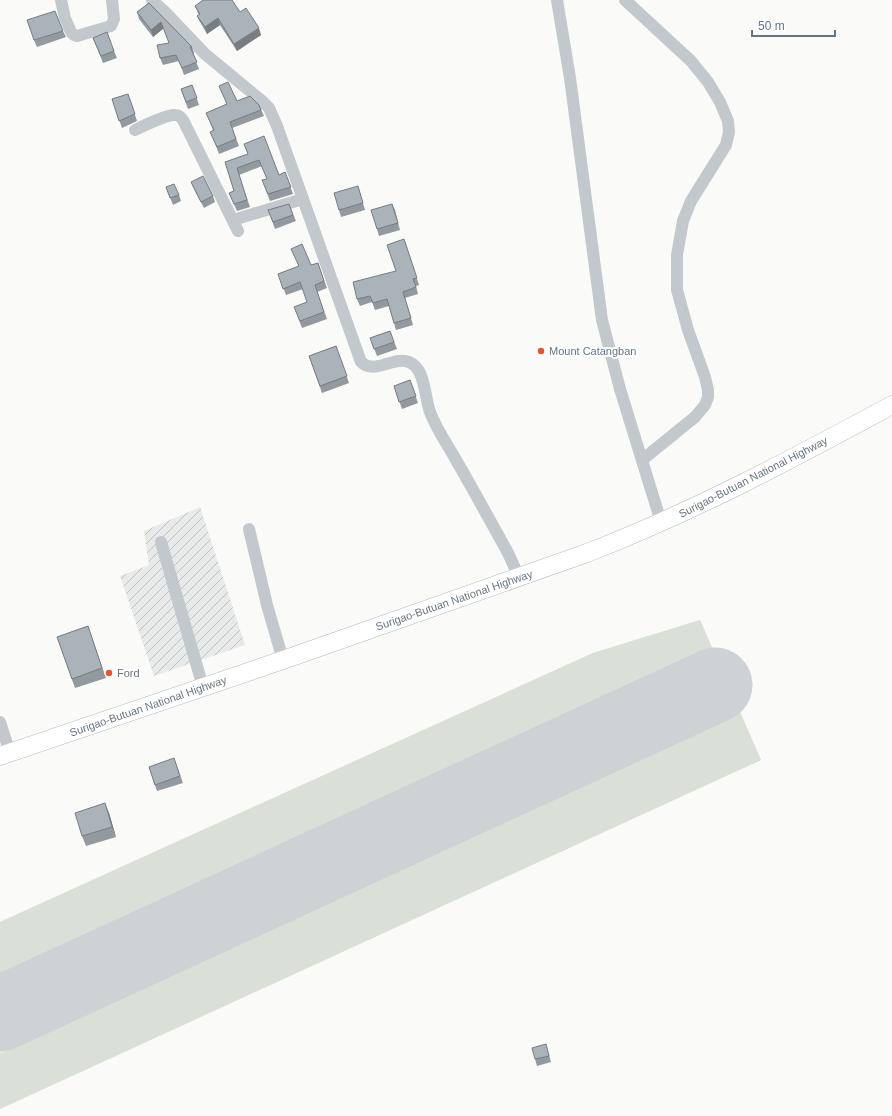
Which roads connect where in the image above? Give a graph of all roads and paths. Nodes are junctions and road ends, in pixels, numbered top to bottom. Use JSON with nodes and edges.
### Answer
{"nodes":[{"id":1,"x":61,"y":0,"type":"edge"},
{"id":2,"x":112,"y":0,"type":"edge"},
{"id":3,"x":152,"y":0,"type":"edge"},
{"id":4,"x":557,"y":0,"type":"edge"},
{"id":5,"x":625,"y":0,"type":"edge"},
{"id":6,"x":135,"y":130,"type":"dead end"},
{"id":7,"x":303,"y":199,"type":"junction"},
{"id":8,"x":892,"y":405,"type":"edge"},
{"id":9,"x":642,"y":460,"type":"junction"},
{"id":10,"x":661,"y":522,"type":"junction"},
{"id":11,"x":248,"y":529,"type":"dead end"},
{"id":12,"x":161,"y":542,"type":"dead end"},
{"id":13,"x":519,"y":576,"type":"junction"},
{"id":14,"x":283,"y":660,"type":"junction"},
{"id":15,"x":203,"y":687,"type":"junction"},
{"id":16,"x":0,"y":722,"type":"edge"},
{"id":17,"x":5,"y":754,"type":"edge"}],
"edges":[{"from":1,"to":2,"type":"street"},
{"from":3,"to":7,"type":"street"},
{"from":4,"to":9,"type":"street"},
{"from":5,"to":9,"type":"street"},
{"from":6,"to":7,"type":"street"},
{"from":7,"to":13,"type":"street"},
{"from":8,"to":10,"type":"highway","name":"Surigao-Butuan National Highway"},
{"from":9,"to":10,"type":"street"},
{"from":10,"to":13,"type":"highway","name":"Surigao-Butuan National Highway"},
{"from":11,"to":14,"type":"street"},
{"from":12,"to":15,"type":"street"},
{"from":13,"to":14,"type":"highway","name":"Surigao-Butuan National Highway"},
{"from":14,"to":15,"type":"highway","name":"Surigao-Butuan National Highway"},
{"from":15,"to":17,"type":"highway","name":"Surigao-Butuan National Highway"},
{"from":16,"to":17,"type":"street"}]}
